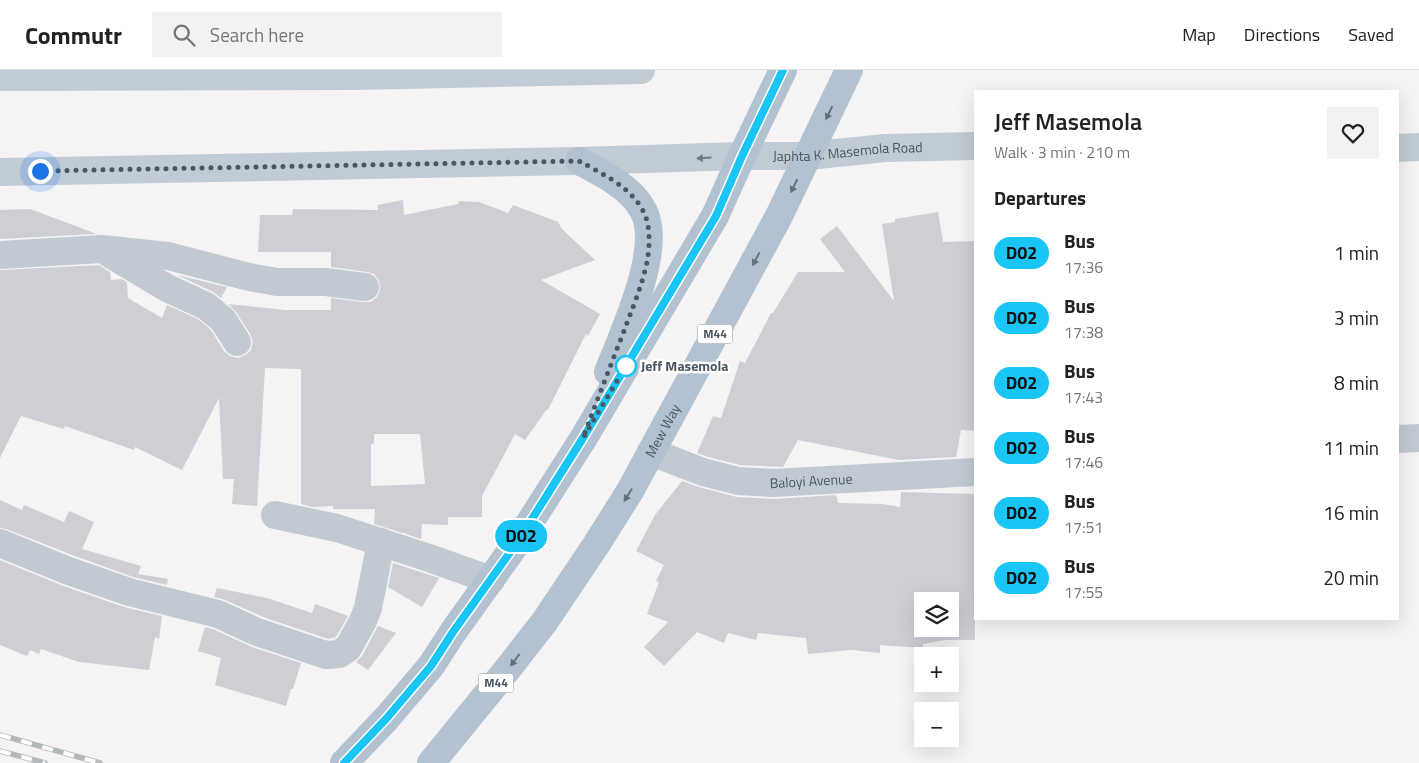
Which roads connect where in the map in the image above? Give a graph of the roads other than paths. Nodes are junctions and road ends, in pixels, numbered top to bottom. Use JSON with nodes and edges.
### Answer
{"nodes":[{"id":1,"x":641,"y":70,"type":"edge"},
{"id":2,"x":783,"y":70,"type":"edge"},
{"id":3,"x":849,"y":70,"type":"edge"},
{"id":4,"x":106,"y":73,"type":"edge"},
{"id":5,"x":0,"y":77,"type":"edge"},
{"id":6,"x":974,"y":146,"type":"edge"},
{"id":7,"x":1419,"y":147,"type":"edge"},
{"id":8,"x":1399,"y":148,"type":"edge"},
{"id":9,"x":742,"y":156,"type":"junction"},
{"id":10,"x":808,"y":156,"type":"junction"},
{"id":11,"x":579,"y":161,"type":"junction"},
{"id":12,"x":0,"y":172,"type":"edge"},
{"id":13,"x":102,"y":249,"type":"junction"},
{"id":14,"x":0,"y":255,"type":"edge"},
{"id":15,"x":365,"y":287,"type":"dead end"},
{"id":16,"x":237,"y":342,"type":"dead end"},
{"id":17,"x":583,"y":438,"type":"junction"},
{"id":18,"x":1419,"y":438,"type":"edge"},
{"id":19,"x":1399,"y":439,"type":"edge"},
{"id":20,"x":651,"y":452,"type":"junction"},
{"id":21,"x":974,"y":472,"type":"edge"},
{"id":22,"x":275,"y":515,"type":"dead end"},
{"id":23,"x":381,"y":542,"type":"junction"},
{"id":24,"x":0,"y":544,"type":"edge"},
{"id":25,"x":491,"y":580,"type":"junction"},
{"id":26,"x":438,"y":754,"type":"edge"},
{"id":27,"x":344,"y":763,"type":"edge"}],
"edges":[{"from":1,"to":4,"type":"main road"},
{"from":2,"to":9,"type":"main road"},
{"from":3,"to":10,"type":"main road","name":"Mew Way","number":"M44","one_way":true},
{"from":4,"to":5,"type":"main road"},
{"from":6,"to":10,"type":"main road","name":"Japhta K. Masemola Road"},
{"from":7,"to":8,"type":"main road"},
{"from":9,"to":10,"type":"main road","name":"Japhta K. Masemola Road"},
{"from":9,"to":11,"type":"main road","name":"Japhta K. Masemola Road","one_way":true},
{"from":9,"to":17,"type":"main road"},
{"from":10,"to":20,"type":"main road","name":"Mew Way","number":"M44","one_way":true},
{"from":11,"to":12,"type":"main road","name":"Japhta K. Masemola Road"},
{"from":11,"to":17,"type":"main road"},
{"from":13,"to":14,"type":"street"},
{"from":13,"to":15,"type":"street"},
{"from":13,"to":16,"type":"street"},
{"from":17,"to":25,"type":"main road"},
{"from":18,"to":19,"type":"street"},
{"from":20,"to":21,"type":"street","name":"Baloyi Avenue"},
{"from":20,"to":26,"type":"main road","name":"Mew Way","number":"M44","one_way":true},
{"from":22,"to":23,"type":"street"},
{"from":23,"to":24,"type":"street"},
{"from":23,"to":25,"type":"street"},
{"from":25,"to":27,"type":"main road"}]}
